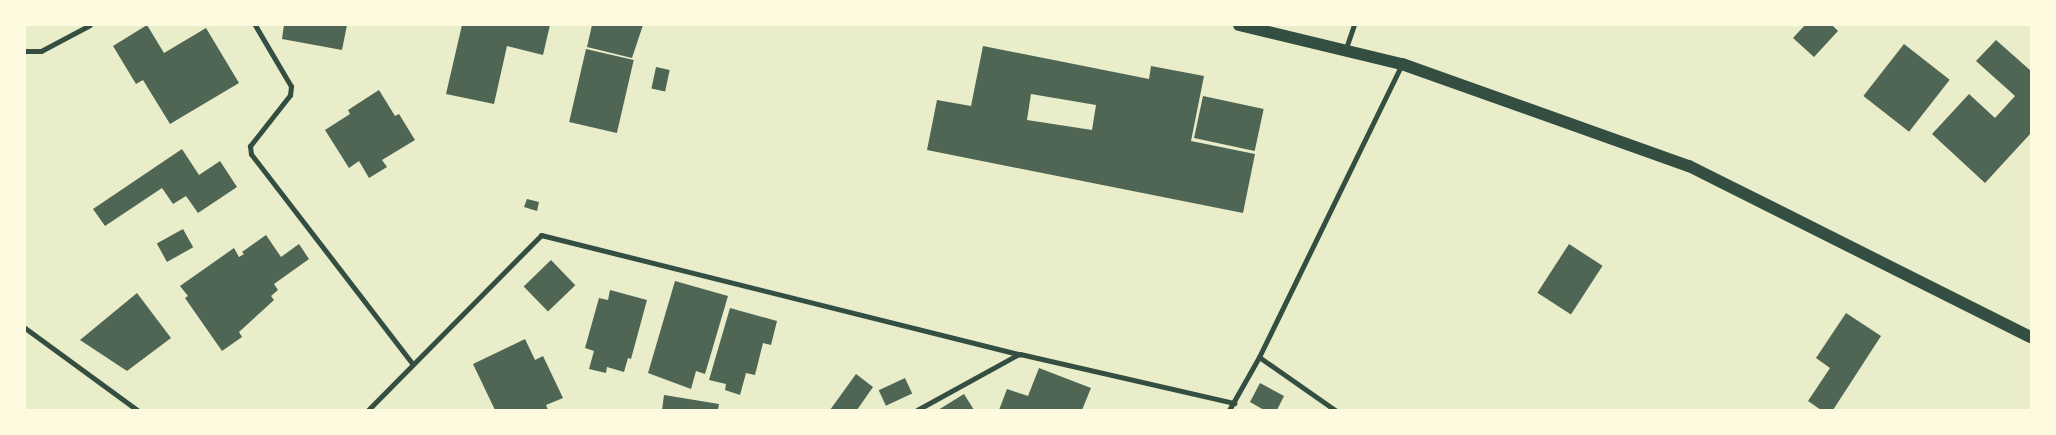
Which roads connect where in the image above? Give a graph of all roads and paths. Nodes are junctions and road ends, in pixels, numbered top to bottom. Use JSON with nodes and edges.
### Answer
{"nodes":[{"id":1,"x":90,"y":25,"type":"edge"},
{"id":2,"x":255,"y":25,"type":"edge"},
{"id":3,"x":1238,"y":25,"type":"edge"},
{"id":4,"x":1354,"y":25,"type":"edge"},
{"id":5,"x":1346,"y":48,"type":"junction"},
{"id":6,"x":25,"y":51,"type":"edge"},
{"id":7,"x":1402,"y":64,"type":"junction"},
{"id":8,"x":25,"y":328,"type":"edge"},
{"id":9,"x":2031,"y":337,"type":"edge"},
{"id":10,"x":1020,"y":354,"type":"junction"},
{"id":11,"x":1259,"y":357,"type":"junction"},
{"id":12,"x":412,"y":363,"type":"junction"},
{"id":13,"x":1234,"y":403,"type":"junction"},
{"id":14,"x":137,"y":410,"type":"edge"},
{"id":15,"x":368,"y":410,"type":"edge"},
{"id":16,"x":917,"y":410,"type":"edge"},
{"id":17,"x":1230,"y":410,"type":"edge"},
{"id":18,"x":1335,"y":410,"type":"edge"}],
"edges":[{"from":1,"to":6,"type":"street"},
{"from":2,"to":12,"type":"street"},
{"from":3,"to":5,"type":"main road"},
{"from":4,"to":5,"type":"street"},
{"from":5,"to":7,"type":"main road"},
{"from":7,"to":9,"type":"main road"},
{"from":7,"to":11,"type":"street"},
{"from":8,"to":14,"type":"street"},
{"from":10,"to":12,"type":"street"},
{"from":10,"to":13,"type":"street"},
{"from":10,"to":16,"type":"street"},
{"from":11,"to":13,"type":"street"},
{"from":11,"to":18,"type":"street"},
{"from":12,"to":15,"type":"street"},
{"from":13,"to":17,"type":"street"}]}
